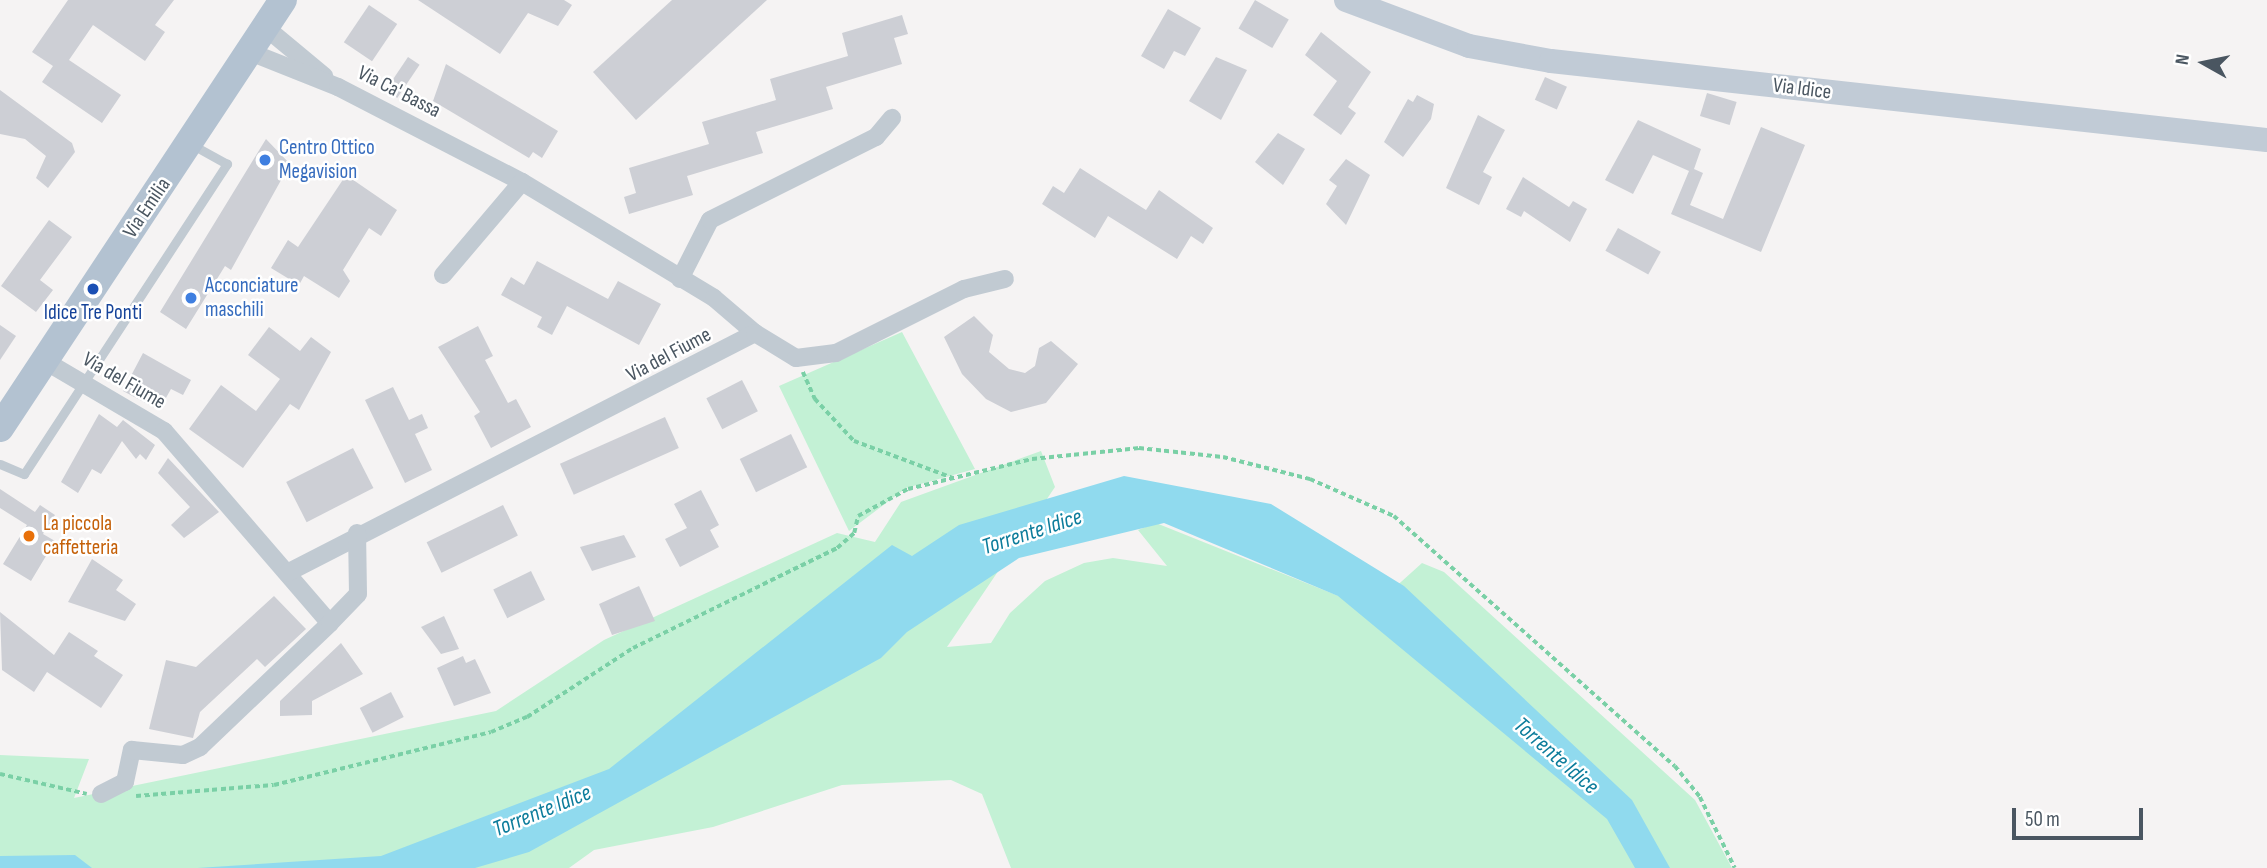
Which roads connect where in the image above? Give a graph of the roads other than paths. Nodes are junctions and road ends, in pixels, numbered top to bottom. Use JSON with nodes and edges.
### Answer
{"nodes":[{"id":1,"x":275,"y":0,"type":"edge"},
{"id":2,"x":283,"y":0,"type":"edge"},
{"id":3,"x":1346,"y":0,"type":"edge"},
{"id":4,"x":265,"y":27,"type":"junction"},
{"id":5,"x":250,"y":52,"type":"junction"},
{"id":6,"x":338,"y":87,"type":"junction"},
{"id":7,"x":892,"y":118,"type":"dead end"},
{"id":8,"x":2267,"y":140,"type":"edge"},
{"id":9,"x":190,"y":143,"type":"junction"},
{"id":10,"x":522,"y":182,"type":"junction"},
{"id":11,"x":443,"y":275,"type":"dead end"},
{"id":12,"x":680,"y":279,"type":"junction"},
{"id":13,"x":1005,"y":279,"type":"dead end"},
{"id":14,"x":755,"y":333,"type":"junction"},
{"id":15,"x":45,"y":361,"type":"junction"},
{"id":16,"x":85,"y":384,"type":"junction"},
{"id":17,"x":3,"y":418,"type":"edge"},
{"id":18,"x":0,"y":464,"type":"edge"},
{"id":19,"x":357,"y":533,"type":"junction"},
{"id":20,"x":287,"y":573,"type":"junction"},
{"id":21,"x":330,"y":623,"type":"junction"},
{"id":22,"x":101,"y":794,"type":"road end"}],
"edges":[{"from":1,"to":4,"type":"street"},
{"from":2,"to":4,"type":"main road","name":"Via Emilia"},
{"from":3,"to":8,"type":"main road","name":"Via Idice"},
{"from":4,"to":5,"type":"main road","name":"Via Emilia"},
{"from":4,"to":6,"type":"street","name":"Via Ca' Bassa"},
{"from":5,"to":6,"type":"street","name":"Via Ca' Bassa"},
{"from":5,"to":9,"type":"main road","name":"Via Emilia"},
{"from":6,"to":10,"type":"street","name":"Via Ca' Bassa"},
{"from":7,"to":12,"type":"street"},
{"from":9,"to":15,"type":"main road","name":"Via Emilia"},
{"from":9,"to":16,"type":"lane"},
{"from":10,"to":11,"type":"street"},
{"from":10,"to":12,"type":"street","name":"Via Ca' Bassa"},
{"from":12,"to":14,"type":"street","name":"Via Ca' Bassa"},
{"from":13,"to":14,"type":"street"},
{"from":14,"to":19,"type":"street","name":"Via del Fiume"},
{"from":15,"to":16,"type":"street","name":"Via del Fiume"},
{"from":15,"to":17,"type":"main road","name":"Via Emilia"},
{"from":16,"to":18,"type":"lane"},
{"from":16,"to":20,"type":"street","name":"Via del Fiume"},
{"from":19,"to":20,"type":"street","name":"Via del Fiume"},
{"from":19,"to":21,"type":"street"},
{"from":20,"to":21,"type":"street","name":"Via del Fiume"},
{"from":21,"to":22,"type":"street"}]}
